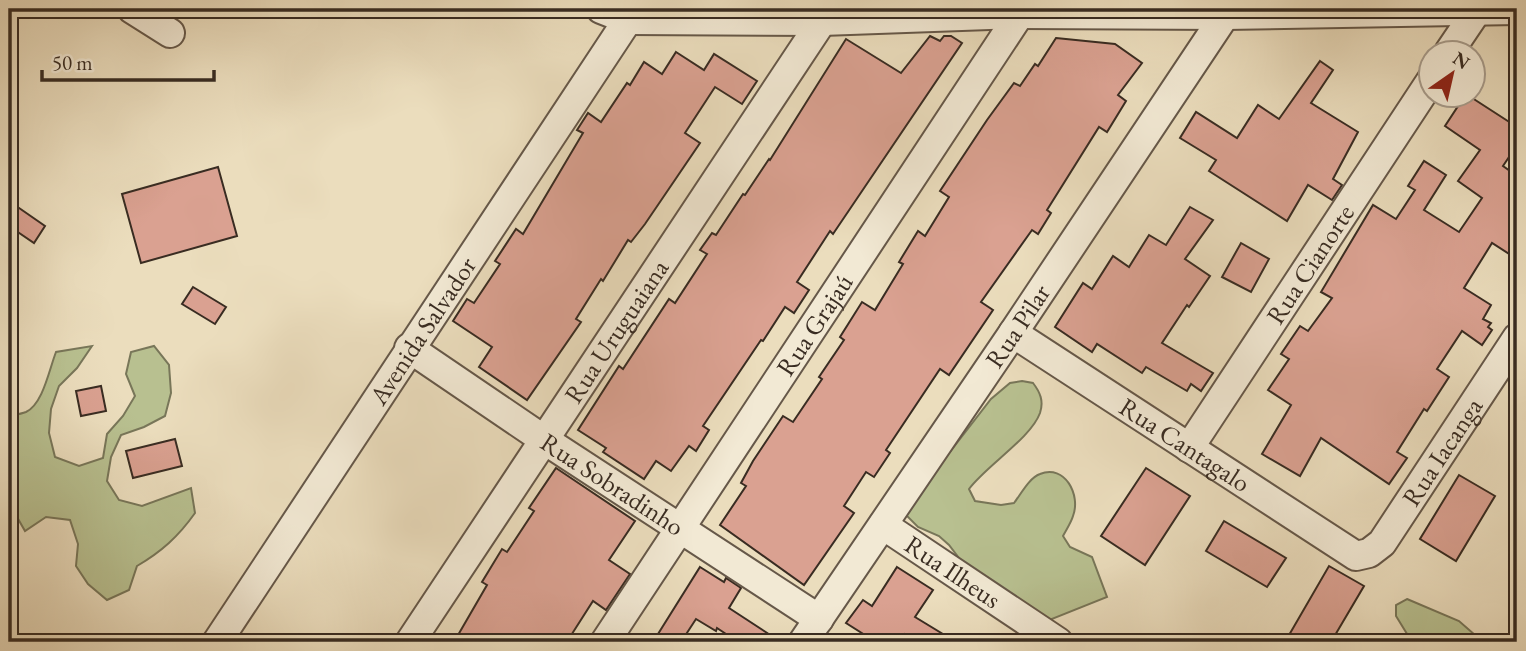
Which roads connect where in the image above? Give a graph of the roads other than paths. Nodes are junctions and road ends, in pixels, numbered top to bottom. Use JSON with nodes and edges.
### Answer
{"nodes":[{"id":1,"x":132,"y":9,"type":"edge"},
{"id":2,"x":601,"y":9,"type":"edge"},
{"id":3,"x":1477,"y":9,"type":"edge"},
{"id":4,"x":1517,"y":10,"type":"edge"},
{"id":5,"x":1021,"y":11,"type":"edge"},
{"id":6,"x":1227,"y":12,"type":"edge"},
{"id":7,"x":632,"y":14,"type":"edge"},
{"id":8,"x":822,"y":20,"type":"junction"},
{"id":9,"x":170,"y":33,"type":"dead end"},
{"id":10,"x":1458,"y":38,"type":"edge"},
{"id":11,"x":1418,"y":100,"type":"edge"},
{"id":12,"x":1013,"y":333,"type":"junction"},
{"id":13,"x":1517,"y":338,"type":"edge"},
{"id":14,"x":409,"y":348,"type":"junction"},
{"id":15,"x":543,"y":439,"type":"junction"},
{"id":16,"x":1189,"y":448,"type":"junction"},
{"id":17,"x":883,"y":526,"type":"junction"},
{"id":18,"x":680,"y":529,"type":"junction"},
{"id":19,"x":1356,"y":556,"type":"joint"},
{"id":20,"x":819,"y":619,"type":"junction"},
{"id":21,"x":217,"y":642,"type":"edge"},
{"id":22,"x":410,"y":642,"type":"edge"},
{"id":23,"x":605,"y":642,"type":"edge"},
{"id":24,"x":803,"y":642,"type":"edge"},
{"id":25,"x":1058,"y":642,"type":"edge"}],
"edges":[{"from":1,"to":9,"type":"street"},
{"from":2,"to":7,"type":"street"},
{"from":3,"to":4,"type":"street"},
{"from":3,"to":6,"type":"street"},
{"from":3,"to":10,"type":"street"},
{"from":5,"to":6,"type":"street"},
{"from":5,"to":8,"type":"street"},
{"from":5,"to":18,"type":"street","name":"Rua Grajaú"},
{"from":6,"to":12,"type":"street","name":"Rua Pilar"},
{"from":7,"to":8,"type":"street"},
{"from":7,"to":14,"type":"street","name":"Avenida Salvador"},
{"from":8,"to":15,"type":"street","name":"Rua Uruguaiana"},
{"from":11,"to":16,"type":"street","name":"Rua Cianorte"},
{"from":12,"to":16,"type":"street","name":"Rua Cantagalo"},
{"from":12,"to":17,"type":"street","name":"Rua Pilar"},
{"from":13,"to":19,"type":"street","name":"Rua Iacanga"},
{"from":14,"to":15,"type":"street","name":"Rua Sobradinho"},
{"from":14,"to":21,"type":"street","name":"Avenida Salvador"},
{"from":15,"to":18,"type":"street","name":"Rua Sobradinho"},
{"from":15,"to":22,"type":"street","name":"Rua Uruguaiana"},
{"from":16,"to":19,"type":"street","name":"Rua Cantagalo"},
{"from":17,"to":20,"type":"street","name":"Rua Pilar"},
{"from":17,"to":25,"type":"street","name":"Rua Ilheus"},
{"from":18,"to":20,"type":"street","name":"Rua Sobradinho"},
{"from":18,"to":23,"type":"street","name":"Rua Grajaú"},
{"from":20,"to":24,"type":"street","name":"Rua Pilar"}]}
